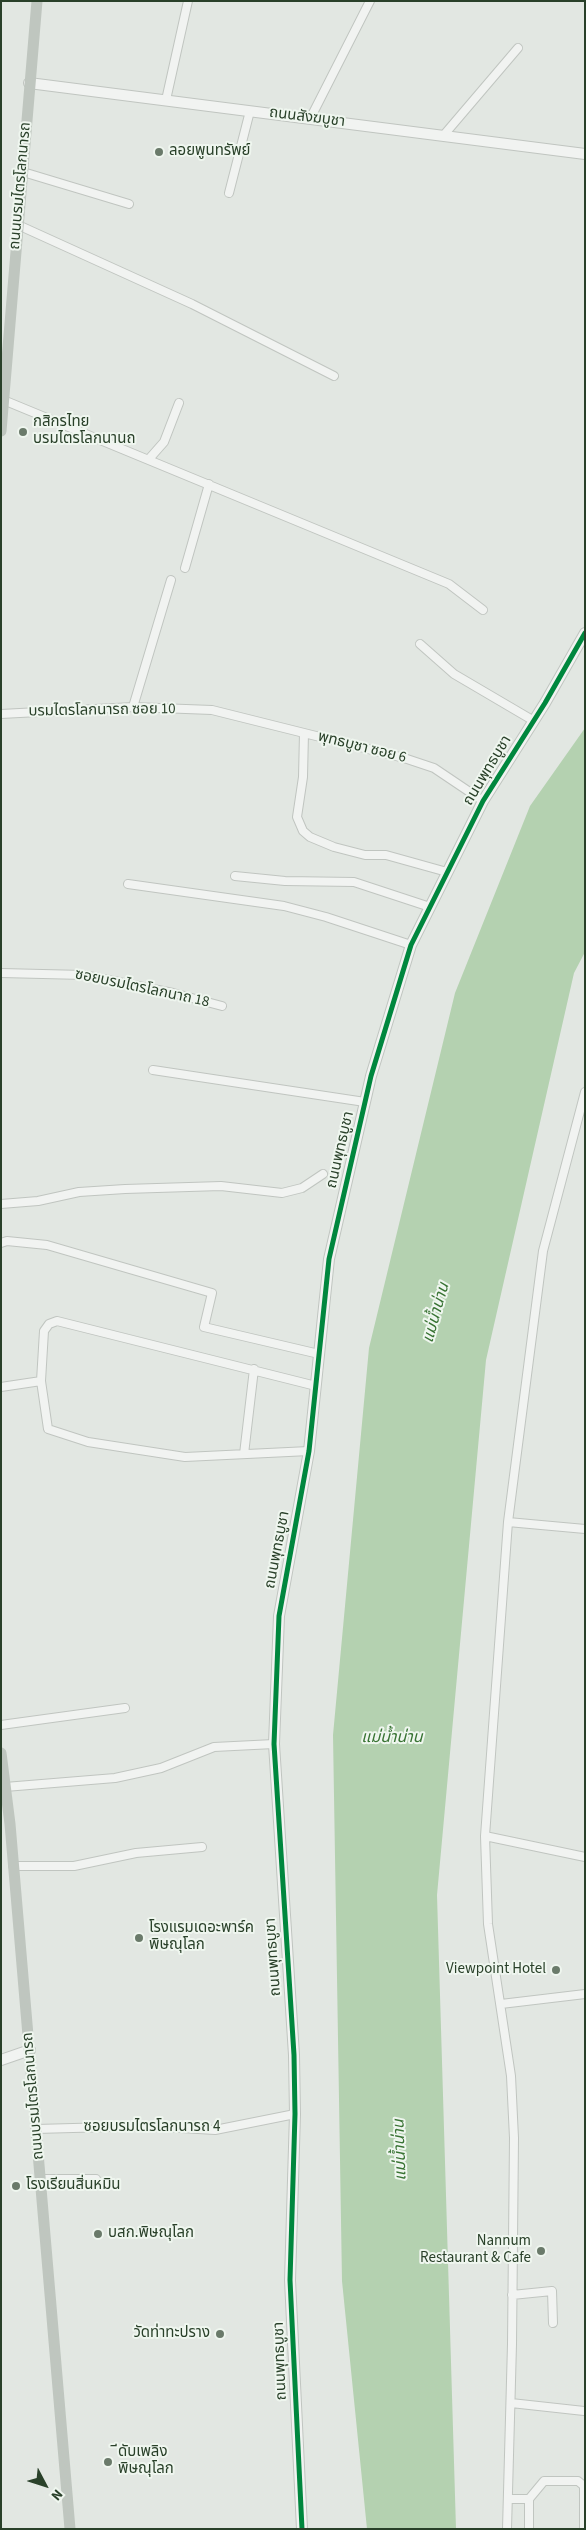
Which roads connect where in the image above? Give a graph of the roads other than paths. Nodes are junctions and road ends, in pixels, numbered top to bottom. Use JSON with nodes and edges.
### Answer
{"nodes":[{"id":1,"x":37,"y":1,"type":"edge"},
{"id":2,"x":188,"y":1,"type":"edge"},
{"id":3,"x":370,"y":1,"type":"edge"},
{"id":4,"x":518,"y":48,"type":"dead end"},
{"id":5,"x":29,"y":83,"type":"junction"},
{"id":6,"x":166,"y":100,"type":"junction"},
{"id":7,"x":250,"y":111,"type":"junction"},
{"id":8,"x":310,"y":119,"type":"junction"},
{"id":9,"x":443,"y":136,"type":"junction"},
{"id":10,"x":585,"y":154,"type":"edge"},
{"id":11,"x":23,"y":172,"type":"junction"},
{"id":12,"x":229,"y":193,"type":"dead end"},
{"id":13,"x":129,"y":204,"type":"dead end"},
{"id":14,"x":18,"y":225,"type":"junction"},
{"id":15,"x":334,"y":376,"type":"dead end"},
{"id":16,"x":3,"y":399,"type":"edge"},
{"id":17,"x":179,"y":403,"type":"dead end"},
{"id":18,"x":1,"y":432,"type":"edge"},
{"id":19,"x":149,"y":459,"type":"junction"},
{"id":20,"x":209,"y":484,"type":"junction"},
{"id":21,"x":185,"y":568,"type":"dead end"},
{"id":22,"x":171,"y":580,"type":"dead end"},
{"id":23,"x":483,"y":610,"type":"dead end"},
{"id":24,"x":585,"y":633,"type":"edge"},
{"id":25,"x":420,"y":644,"type":"dead end"},
{"id":26,"x":133,"y":707,"type":"junction"},
{"id":27,"x":1,"y":714,"type":"edge"},
{"id":28,"x":232,"y":716,"type":"joint"},
{"id":29,"x":534,"y":721,"type":"junction"},
{"id":30,"x":304,"y":733,"type":"junction"},
{"id":31,"x":483,"y":802,"type":"junction"},
{"id":32,"x":447,"y":872,"type":"junction"},
{"id":33,"x":235,"y":876,"type":"dead end"},
{"id":34,"x":128,"y":884,"type":"dead end"},
{"id":35,"x":430,"y":907,"type":"junction"},
{"id":36,"x":411,"y":945,"type":"junction"},
{"id":37,"x":1,"y":973,"type":"edge"},
{"id":38,"x":222,"y":1006,"type":"dead end"},
{"id":39,"x":153,"y":1070,"type":"dead end"},
{"id":40,"x":585,"y":1092,"type":"edge"},
{"id":41,"x":365,"y":1102,"type":"junction"},
{"id":42,"x":322,"y":1174,"type":"dead end"},
{"id":43,"x":1,"y":1204,"type":"edge"},
{"id":44,"x":1,"y":1243,"type":"edge"},
{"id":45,"x":319,"y":1354,"type":"junction"},
{"id":46,"x":254,"y":1369,"type":"junction"},
{"id":47,"x":40,"y":1381,"type":"junction"},
{"id":48,"x":316,"y":1386,"type":"junction"},
{"id":49,"x":1,"y":1387,"type":"edge"},
{"id":50,"x":309,"y":1451,"type":"junction"},
{"id":51,"x":244,"y":1454,"type":"junction"},
{"id":52,"x":508,"y":1522,"type":"junction"},
{"id":53,"x":585,"y":1529,"type":"edge"},
{"id":54,"x":125,"y":1708,"type":"dead end"},
{"id":55,"x":1,"y":1724,"type":"edge"},
{"id":56,"x":274,"y":1744,"type":"junction"},
{"id":57,"x":1,"y":1753,"type":"edge"},
{"id":58,"x":5,"y":1787,"type":"junction"},
{"id":59,"x":6,"y":1824,"type":"edge"},
{"id":60,"x":485,"y":1836,"type":"junction"},
{"id":61,"x":202,"y":1847,"type":"dead end"},
{"id":62,"x":585,"y":1857,"type":"edge"},
{"id":63,"x":13,"y":1866,"type":"junction"},
{"id":64,"x":585,"y":1994,"type":"edge"},
{"id":65,"x":501,"y":2004,"type":"junction"},
{"id":66,"x":30,"y":2050,"type":"junction"},
{"id":67,"x":1,"y":2060,"type":"edge"},
{"id":68,"x":295,"y":2114,"type":"junction"},
{"id":69,"x":36,"y":2129,"type":"junction"},
{"id":70,"x":41,"y":2179,"type":"junction"},
{"id":71,"x":96,"y":2179,"type":"dead end"},
{"id":72,"x":512,"y":2295,"type":"junction"},
{"id":73,"x":553,"y":2323,"type":"dead end"},
{"id":74,"x":511,"y":2403,"type":"junction"},
{"id":75,"x":584,"y":2411,"type":"edge"},
{"id":76,"x":508,"y":2498,"type":"junction"},
{"id":77,"x":529,"y":2499,"type":"junction"},
{"id":78,"x":70,"y":2529,"type":"edge"},
{"id":79,"x":302,"y":2529,"type":"edge"},
{"id":80,"x":507,"y":2529,"type":"edge"},
{"id":81,"x":529,"y":2529,"type":"edge"},
{"id":82,"x":584,"y":2529,"type":"edge"}],
"edges":[{"from":1,"to":5,"type":"main road","name":"ถนนบรมไตรโลกนารถ"},
{"from":2,"to":6,"type":"street"},
{"from":3,"to":8,"type":"street"},
{"from":4,"to":9,"type":"street"},
{"from":5,"to":6,"type":"street","name":"ถนนสังฆบูชา"},
{"from":5,"to":11,"type":"main road","name":"ถนนบรมไตรโลกนารถ"},
{"from":6,"to":7,"type":"street","name":"ถนนสังฆบูชา"},
{"from":7,"to":8,"type":"street","name":"ถนนสังฆบูชา"},
{"from":7,"to":12,"type":"street"},
{"from":8,"to":9,"type":"street","name":"ถนนสังฆบูชา"},
{"from":9,"to":10,"type":"street","name":"ถนนสังฆบูชา"},
{"from":11,"to":13,"type":"street"},
{"from":11,"to":14,"type":"main road","name":"ถนนบรมไตรโลกนารถ"},
{"from":14,"to":15,"type":"street"},
{"from":14,"to":16,"type":"main road","name":"ถนนบรมไตรโลกนารถ"},
{"from":16,"to":18,"type":"main road","name":"ถนนบรมไตรโลกนารถ"},
{"from":16,"to":19,"type":"street"},
{"from":17,"to":19,"type":"street"},
{"from":19,"to":20,"type":"street"},
{"from":20,"to":21,"type":"street"},
{"from":20,"to":23,"type":"street"},
{"from":22,"to":26,"type":"street"},
{"from":24,"to":29,"type":"street","name":"ถนนพุทธบูชา"},
{"from":25,"to":29,"type":"street"},
{"from":26,"to":27,"type":"street","name":"บรมไตรโลกนารถ ซอย 10"},
{"from":26,"to":28,"type":"street","name":"บรมไตรโลกนารถ ซอย 10"},
{"from":28,"to":30,"type":"street","name":"พุทธบูชา ซอย 6"},
{"from":29,"to":31,"type":"street","name":"ถนนพุทธบูชา"},
{"from":30,"to":31,"type":"street","name":"พุทธบูชา ซอย 6"},
{"from":30,"to":32,"type":"street"},
{"from":31,"to":32,"type":"street","name":"ถนนพุทธบูชา"},
{"from":32,"to":35,"type":"street","name":"ถนนพุทธบูชา"},
{"from":33,"to":35,"type":"street"},
{"from":34,"to":36,"type":"street"},
{"from":35,"to":36,"type":"street","name":"ถนนพุทธบูชา"},
{"from":36,"to":41,"type":"street","name":"ถนนพุทธบูชา"},
{"from":37,"to":38,"type":"street","name":"ซอยบรมไตรโลกนาถ 18"},
{"from":39,"to":41,"type":"street"},
{"from":40,"to":52,"type":"street"},
{"from":41,"to":45,"type":"street","name":"ถนนพุทธบูชา"},
{"from":42,"to":43,"type":"street"},
{"from":44,"to":45,"type":"street"},
{"from":45,"to":48,"type":"street","name":"ถนนพุทธบูชา"},
{"from":46,"to":47,"type":"street"},
{"from":46,"to":48,"type":"street"},
{"from":46,"to":51,"type":"street"},
{"from":47,"to":49,"type":"street"},
{"from":47,"to":51,"type":"street"},
{"from":48,"to":50,"type":"street","name":"ถนนพุทธบูชา"},
{"from":50,"to":51,"type":"street"},
{"from":50,"to":56,"type":"street","name":"ถนนพุทธบูชา"},
{"from":52,"to":53,"type":"street"},
{"from":52,"to":60,"type":"street"},
{"from":54,"to":55,"type":"street"},
{"from":56,"to":58,"type":"street"},
{"from":56,"to":68,"type":"street","name":"ถนนพุทธบูชา"},
{"from":57,"to":58,"type":"main road","name":"ถนนบรมไตรโลกนารถ"},
{"from":58,"to":59,"type":"main road","name":"ถนนบรมไตรโลกนารถ"},
{"from":59,"to":63,"type":"main road","name":"ถนนบรมไตรโลกนารถ"},
{"from":60,"to":62,"type":"street"},
{"from":60,"to":65,"type":"street"},
{"from":61,"to":63,"type":"street"},
{"from":63,"to":66,"type":"main road","name":"ถนนบรมไตรโลกนารถ"},
{"from":64,"to":65,"type":"street"},
{"from":65,"to":72,"type":"street"},
{"from":66,"to":67,"type":"street"},
{"from":66,"to":69,"type":"main road","name":"ถนนบรมไตรโลกนารถ"},
{"from":68,"to":69,"type":"street","name":"ซอยบรมไตรโลกนารถ 4"},
{"from":68,"to":79,"type":"street","name":"ถนนพุทธบูชา"},
{"from":69,"to":70,"type":"main road","name":"ถนนบรมไตรโลกนารถ"},
{"from":70,"to":71,"type":"street"},
{"from":70,"to":78,"type":"main road","name":"ถนนบรมไตรโลกนารถ"},
{"from":72,"to":73,"type":"street"},
{"from":72,"to":74,"type":"street"},
{"from":74,"to":75,"type":"street"},
{"from":74,"to":76,"type":"street"},
{"from":76,"to":77,"type":"street"},
{"from":76,"to":80,"type":"street"},
{"from":77,"to":81,"type":"street"},
{"from":77,"to":82,"type":"street"}]}
